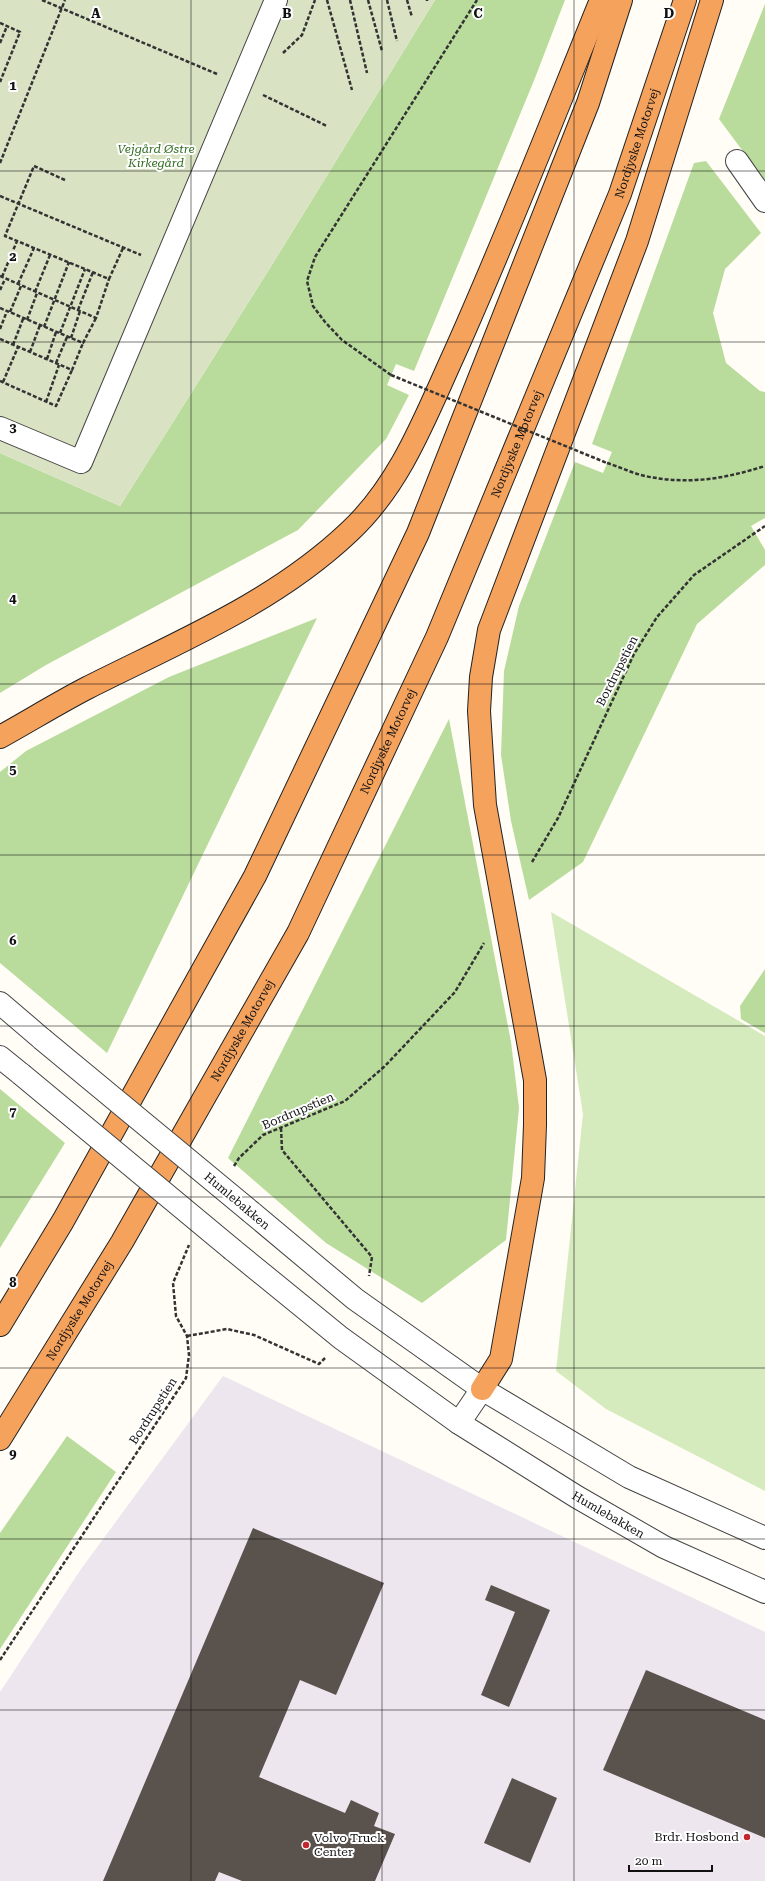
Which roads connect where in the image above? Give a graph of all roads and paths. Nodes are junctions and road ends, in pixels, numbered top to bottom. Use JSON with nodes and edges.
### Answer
{"nodes":[{"id":1,"x":42,"y":0,"type":"edge"},
{"id":2,"x":65,"y":0,"type":"edge"},
{"id":3,"x":276,"y":0,"type":"edge"},
{"id":4,"x":315,"y":0,"type":"edge"},
{"id":5,"x":327,"y":0,"type":"edge"},
{"id":6,"x":350,"y":0,"type":"edge"},
{"id":7,"x":368,"y":0,"type":"edge"},
{"id":8,"x":387,"y":0,"type":"edge"},
{"id":9,"x":407,"y":0,"type":"edge"},
{"id":10,"x":477,"y":0,"type":"edge"},
{"id":11,"x":600,"y":0,"type":"edge"},
{"id":12,"x":621,"y":0,"type":"edge"},
{"id":13,"x":685,"y":0,"type":"edge"},
{"id":14,"x":712,"y":0,"type":"edge"},
{"id":15,"x":62,"y":8,"type":"junction"},
{"id":16,"x":412,"y":17,"type":"dead end"},
{"id":17,"x":0,"y":23,"type":"edge"},
{"id":18,"x":7,"y":26,"type":"junction"},
{"id":19,"x":396,"y":41,"type":"dead end"},
{"id":20,"x":0,"y":43,"type":"edge"},
{"id":21,"x":255,"y":49,"type":"junction"},
{"id":22,"x":382,"y":51,"type":"dead end"},
{"id":23,"x":367,"y":73,"type":"dead end"},
{"id":24,"x":0,"y":82,"type":"edge"},
{"id":25,"x":240,"y":84,"type":"junction"},
{"id":26,"x":352,"y":90,"type":"dead end"},
{"id":27,"x":327,"y":126,"type":"dead end"},
{"id":28,"x":737,"y":161,"type":"dead end"},
{"id":29,"x":0,"y":163,"type":"edge"},
{"id":30,"x":65,"y":180,"type":"dead end"},
{"id":31,"x":0,"y":196,"type":"edge"},
{"id":32,"x":765,"y":201,"type":"edge"},
{"id":33,"x":18,"y":204,"type":"junction"},
{"id":34,"x":18,"y":241,"type":"junction"},
{"id":35,"x":34,"y":248,"type":"junction"},
{"id":36,"x":123,"y":248,"type":"junction"},
{"id":37,"x":50,"y":255,"type":"junction"},
{"id":38,"x":68,"y":262,"type":"junction"},
{"id":39,"x":164,"y":265,"type":"junction"},
{"id":40,"x":85,"y":269,"type":"junction"},
{"id":41,"x":93,"y":272,"type":"junction"},
{"id":42,"x":2,"y":277,"type":"edge"},
{"id":43,"x":110,"y":279,"type":"junction"},
{"id":44,"x":20,"y":285,"type":"junction"},
{"id":45,"x":0,"y":290,"type":"edge"},
{"id":46,"x":36,"y":293,"type":"junction"},
{"id":47,"x":53,"y":300,"type":"junction"},
{"id":48,"x":69,"y":307,"type":"junction"},
{"id":49,"x":0,"y":308,"type":"edge"},
{"id":50,"x":79,"y":311,"type":"junction"},
{"id":51,"x":8,"y":312,"type":"junction"},
{"id":52,"x":96,"y":318,"type":"junction"},
{"id":53,"x":23,"y":319,"type":"junction"},
{"id":54,"x":28,"y":320,"type":"junction"},
{"id":55,"x":42,"y":326,"type":"junction"},
{"id":56,"x":0,"y":329,"type":"edge"},
{"id":57,"x":56,"y":332,"type":"junction"},
{"id":58,"x":60,"y":333,"type":"junction"},
{"id":59,"x":67,"y":337,"type":"junction"},
{"id":60,"x":71,"y":338,"type":"junction"},
{"id":61,"x":1,"y":339,"type":"edge"},
{"id":62,"x":83,"y":343,"type":"junction"},
{"id":63,"x":0,"y":344,"type":"edge"},
{"id":64,"x":13,"y":345,"type":"junction"},
{"id":65,"x":18,"y":347,"type":"junction"},
{"id":66,"x":30,"y":352,"type":"junction"},
{"id":67,"x":47,"y":359,"type":"junction"},
{"id":68,"x":58,"y":364,"type":"junction"},
{"id":69,"x":72,"y":370,"type":"junction"},
{"id":70,"x":1,"y":381,"type":"edge"},
{"id":71,"x":46,"y":402,"type":"junction"},
{"id":72,"x":0,"y":428,"type":"edge"},
{"id":73,"x":765,"y":466,"type":"edge"},
{"id":74,"x":765,"y":526,"type":"edge"},
{"id":75,"x":0,"y":737,"type":"edge"},
{"id":76,"x":532,"y":862,"type":"dead end"},
{"id":77,"x":484,"y":941,"type":"dead end"},
{"id":78,"x":0,"y":1003,"type":"edge"},
{"id":79,"x":0,"y":1057,"type":"edge"},
{"id":80,"x":281,"y":1128,"type":"junction"},
{"id":81,"x":232,"y":1171,"type":"dead end"},
{"id":82,"x":192,"y":1239,"type":"dead end"},
{"id":83,"x":355,"y":1299,"type":"junction"},
{"id":84,"x":0,"y":1325,"type":"edge"},
{"id":85,"x":187,"y":1336,"type":"junction"},
{"id":86,"x":341,"y":1338,"type":"junction"},
{"id":87,"x":482,"y":1389,"type":"junction"},
{"id":88,"x":459,"y":1423,"type":"junction"},
{"id":89,"x":0,"y":1439,"type":"edge"},
{"id":90,"x":765,"y":1538,"type":"edge"},
{"id":91,"x":765,"y":1592,"type":"edge"},
{"id":92,"x":0,"y":1660,"type":"edge"}],
"edges":[{"from":1,"to":15,"type":"path"},
{"from":2,"to":15,"type":"path"},
{"from":3,"to":21,"type":"street"},
{"from":4,"to":21,"type":"path"},
{"from":5,"to":26,"type":"path"},
{"from":6,"to":23,"type":"path"},
{"from":7,"to":22,"type":"path"},
{"from":8,"to":19,"type":"path"},
{"from":9,"to":16,"type":"path"},
{"from":10,"to":73,"type":"path","bridge":true},
{"from":11,"to":75,"type":"highway"},
{"from":12,"to":84,"type":"highway"},
{"from":13,"to":89,"type":"highway","name":"Nordjyske Motorvej"},
{"from":14,"to":87,"type":"highway"},
{"from":15,"to":25,"type":"path"},
{"from":15,"to":29,"type":"path"},
{"from":17,"to":18,"type":"path"},
{"from":18,"to":20,"type":"path"},
{"from":18,"to":24,"type":"path"},
{"from":21,"to":25,"type":"street"},
{"from":25,"to":27,"type":"path"},
{"from":25,"to":39,"type":"street"},
{"from":28,"to":32,"type":"street"},
{"from":30,"to":33,"type":"path"},
{"from":31,"to":33,"type":"path"},
{"from":33,"to":34,"type":"path"},
{"from":33,"to":36,"type":"path"},
{"from":34,"to":35,"type":"path"},
{"from":34,"to":42,"type":"path"},
{"from":35,"to":37,"type":"path"},
{"from":35,"to":44,"type":"path"},
{"from":36,"to":39,"type":"path"},
{"from":36,"to":43,"type":"path"},
{"from":37,"to":38,"type":"path"},
{"from":37,"to":46,"type":"path"},
{"from":38,"to":40,"type":"path"},
{"from":38,"to":47,"type":"path"},
{"from":39,"to":72,"type":"street"},
{"from":40,"to":41,"type":"path"},
{"from":40,"to":48,"type":"path"},
{"from":41,"to":43,"type":"path"},
{"from":41,"to":50,"type":"path"},
{"from":42,"to":44,"type":"path"},
{"from":42,"to":45,"type":"path"},
{"from":43,"to":52,"type":"path"},
{"from":44,"to":46,"type":"path"},
{"from":44,"to":51,"type":"path"},
{"from":46,"to":47,"type":"path"},
{"from":46,"to":54,"type":"path"},
{"from":47,"to":48,"type":"path"},
{"from":47,"to":55,"type":"path"},
{"from":48,"to":50,"type":"path"},
{"from":48,"to":58,"type":"path"},
{"from":49,"to":51,"type":"path"},
{"from":50,"to":52,"type":"path"},
{"from":50,"to":60,"type":"path"},
{"from":51,"to":53,"type":"path"},
{"from":51,"to":56,"type":"path"},
{"from":52,"to":62,"type":"path"},
{"from":53,"to":54,"type":"path"},
{"from":53,"to":64,"type":"path"},
{"from":54,"to":55,"type":"path"},
{"from":55,"to":57,"type":"path"},
{"from":55,"to":66,"type":"path"},
{"from":57,"to":58,"type":"path"},
{"from":57,"to":67,"type":"path"},
{"from":58,"to":59,"type":"path"},
{"from":59,"to":60,"type":"path"},
{"from":59,"to":68,"type":"path"},
{"from":60,"to":62,"type":"path"},
{"from":61,"to":63,"type":"path"},
{"from":61,"to":64,"type":"path"},
{"from":62,"to":69,"type":"path"},
{"from":64,"to":65,"type":"path"},
{"from":65,"to":66,"type":"path"},
{"from":65,"to":70,"type":"path"},
{"from":66,"to":67,"type":"path"},
{"from":67,"to":68,"type":"path"},
{"from":68,"to":69,"type":"path"},
{"from":68,"to":71,"type":"path"},
{"from":69,"to":71,"type":"path"},
{"from":70,"to":71,"type":"path"},
{"from":74,"to":76,"type":"path","name":"Bordrupstien"},
{"from":77,"to":80,"type":"path","name":"Bordrupstien"},
{"from":78,"to":83,"type":"street","name":"Humlebakken","bridge":true},
{"from":79,"to":86,"type":"street","name":"Humlebakken","bridge":true},
{"from":80,"to":81,"type":"path","name":"Bordrupstien"},
{"from":80,"to":83,"type":"path"},
{"from":82,"to":85,"type":"path","name":"Bordrupstien"},
{"from":83,"to":87,"type":"street","name":"Humlebakken"},
{"from":85,"to":86,"type":"path"},
{"from":85,"to":92,"type":"path","name":"Bordrupstien"},
{"from":86,"to":88,"type":"street","name":"Humlebakken"},
{"from":87,"to":88,"type":"street"},
{"from":87,"to":90,"type":"street","name":"Humlebakken"},
{"from":88,"to":91,"type":"street","name":"Humlebakken"}]}
